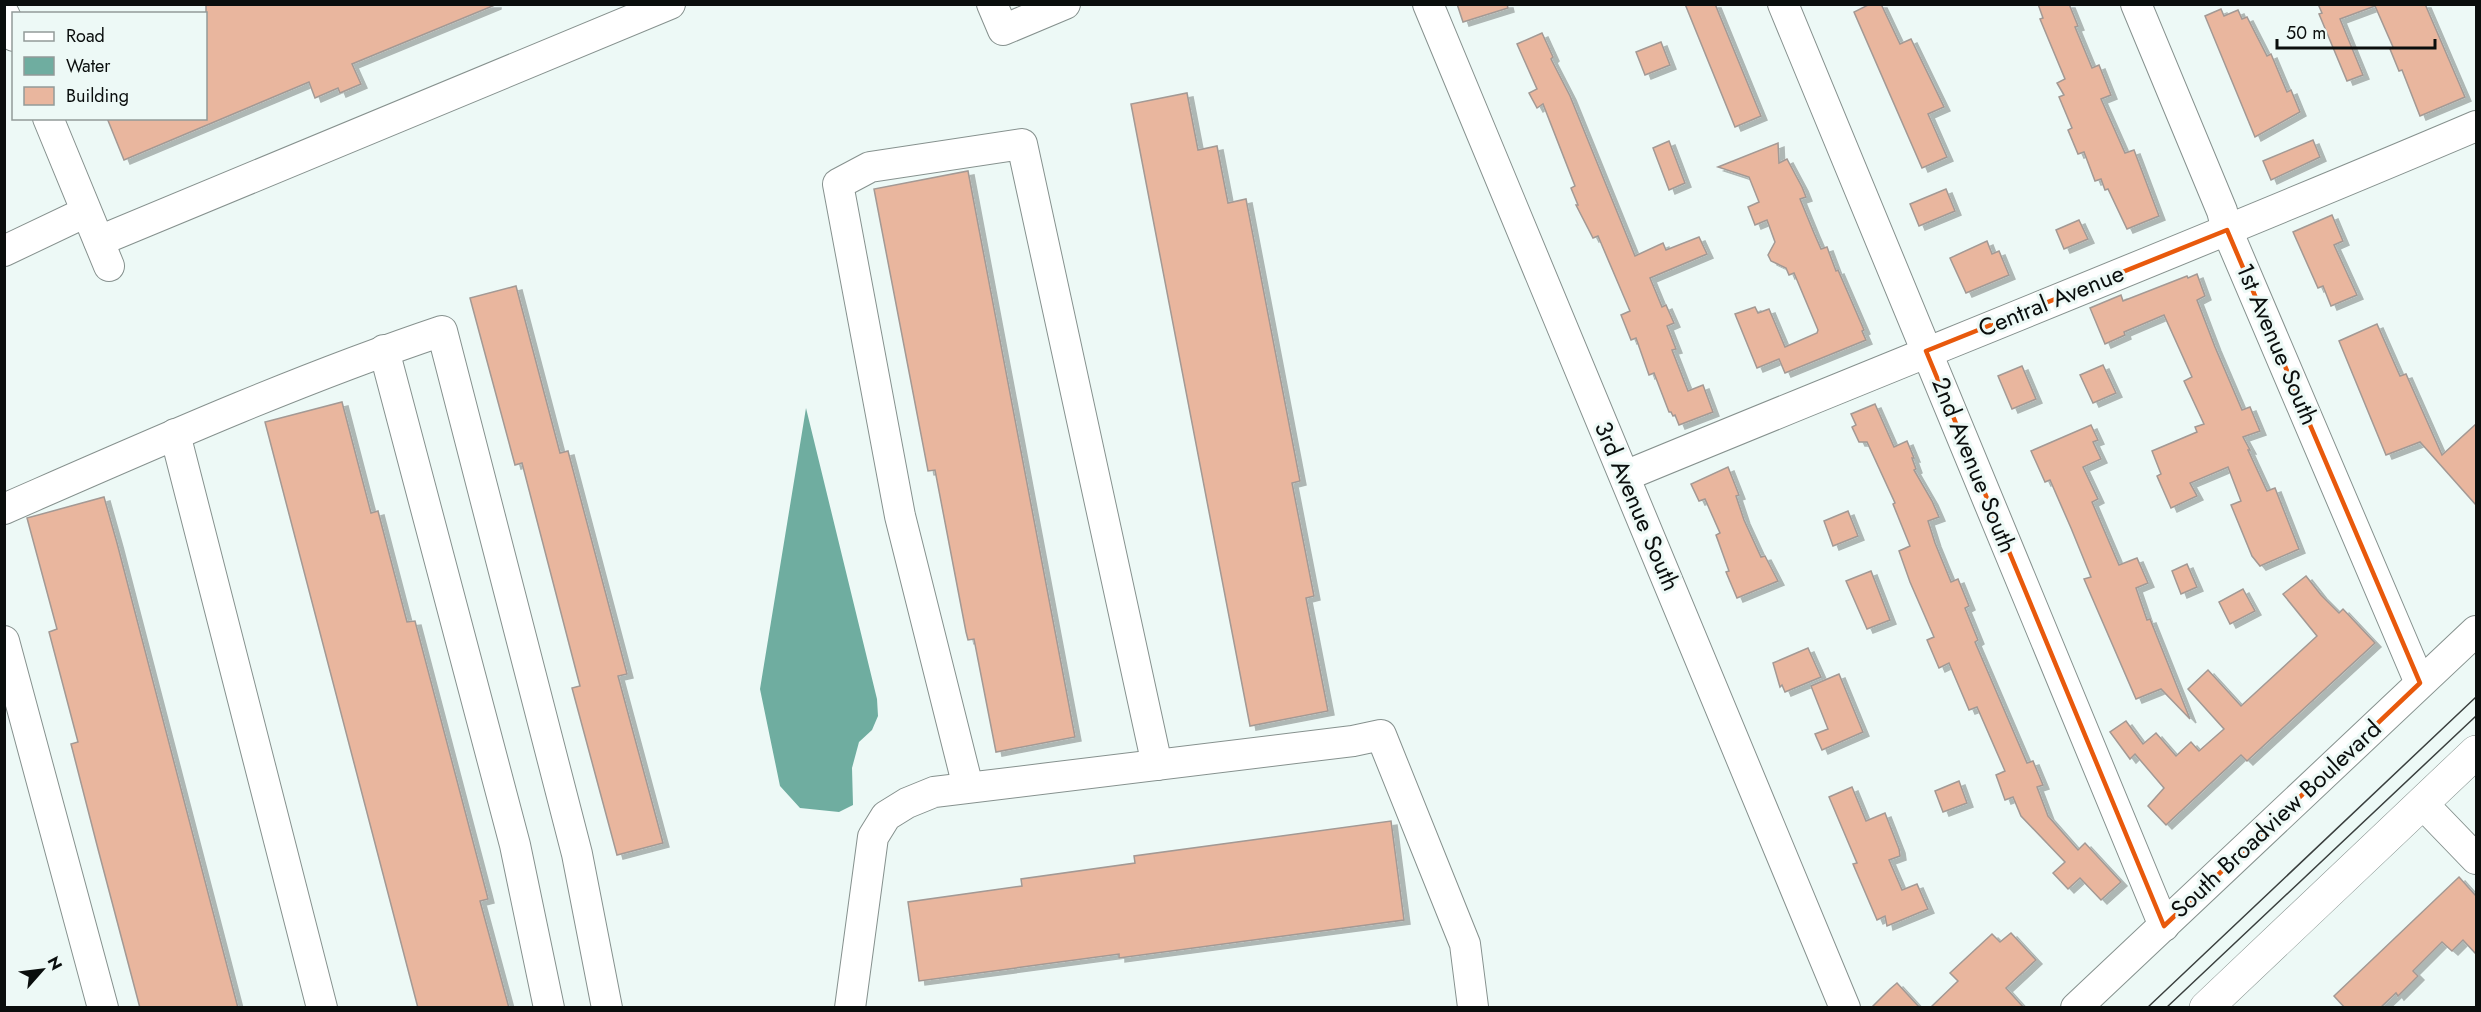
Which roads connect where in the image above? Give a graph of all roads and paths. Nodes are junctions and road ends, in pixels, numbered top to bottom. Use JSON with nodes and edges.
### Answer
{"nodes":[{"id":1,"x":670,"y":4,"type":"edge"},
{"id":2,"x":1065,"y":4,"type":"edge"},
{"id":3,"x":1428,"y":4,"type":"edge"},
{"id":4,"x":1783,"y":4,"type":"edge"},
{"id":5,"x":2136,"y":4,"type":"edge"},
{"id":6,"x":4,"y":14,"type":"edge"},
{"id":7,"x":997,"y":17,"type":"edge"},
{"id":8,"x":12,"y":32,"type":"edge"},
{"id":9,"x":49,"y":120,"type":"edge"},
{"id":10,"x":2476,"y":126,"type":"edge"},
{"id":11,"x":87,"y":212,"type":"junction"},
{"id":12,"x":2227,"y":230,"type":"junction"},
{"id":13,"x":4,"y":251,"type":"edge"},
{"id":14,"x":384,"y":350,"type":"junction"},
{"id":15,"x":1926,"y":351,"type":"junction"},
{"id":16,"x":175,"y":434,"type":"junction"},
{"id":17,"x":1624,"y":476,"type":"junction"},
{"id":18,"x":4,"y":509,"type":"edge"},
{"id":19,"x":2476,"y":632,"type":"edge"},
{"id":20,"x":4,"y":641,"type":"edge"},
{"id":21,"x":2420,"y":683,"type":"junction"},
{"id":22,"x":2476,"y":752,"type":"edge"},
{"id":23,"x":1157,"y":765,"type":"junction"},
{"id":24,"x":968,"y":787,"type":"junction"},
{"id":25,"x":2422,"y":803,"type":"junction"},
{"id":26,"x":2476,"y":859,"type":"edge"},
{"id":27,"x":2164,"y":926,"type":"junction"},
{"id":28,"x":1471,"y":1007,"type":"edge"},
{"id":29,"x":103,"y":1008,"type":"edge"},
{"id":30,"x":322,"y":1008,"type":"edge"},
{"id":31,"x":549,"y":1008,"type":"edge"},
{"id":32,"x":607,"y":1008,"type":"edge"},
{"id":33,"x":850,"y":1008,"type":"edge"},
{"id":34,"x":1845,"y":1008,"type":"edge"},
{"id":35,"x":2076,"y":1008,"type":"edge"},
{"id":36,"x":2206,"y":1008,"type":"edge"}],
"edges":[{"from":1,"to":11,"type":"street"},
{"from":2,"to":7,"type":"street"},
{"from":3,"to":17,"type":"street","name":"3rd Avenue South"},
{"from":4,"to":15,"type":"street","name":"2nd Avenue South"},
{"from":5,"to":12,"type":"street","name":"1st Avenue South"},
{"from":6,"to":8,"type":"street"},
{"from":9,"to":11,"type":"street"},
{"from":10,"to":12,"type":"street","name":"Central Avenue"},
{"from":11,"to":13,"type":"street"},
{"from":12,"to":15,"type":"street","name":"Central Avenue"},
{"from":12,"to":21,"type":"street","name":"1st Avenue South"},
{"from":14,"to":16,"type":"street"},
{"from":14,"to":31,"type":"street"},
{"from":14,"to":32,"type":"street"},
{"from":15,"to":17,"type":"street","name":"Central Avenue"},
{"from":15,"to":27,"type":"street","name":"2nd Avenue South"},
{"from":16,"to":18,"type":"street"},
{"from":16,"to":30,"type":"street"},
{"from":17,"to":34,"type":"street","name":"3rd Avenue South"},
{"from":19,"to":21,"type":"street","name":"South Broadview Boulevard"},
{"from":20,"to":29,"type":"street"},
{"from":21,"to":27,"type":"street","name":"South Broadview Boulevard"},
{"from":22,"to":25,"type":"main road"},
{"from":23,"to":24,"type":"street"},
{"from":23,"to":24,"type":"street"},
{"from":23,"to":28,"type":"street"},
{"from":24,"to":33,"type":"street"},
{"from":25,"to":26,"type":"street"},
{"from":25,"to":36,"type":"main road"},
{"from":27,"to":35,"type":"street","name":"South Broadview Boulevard"}]}
